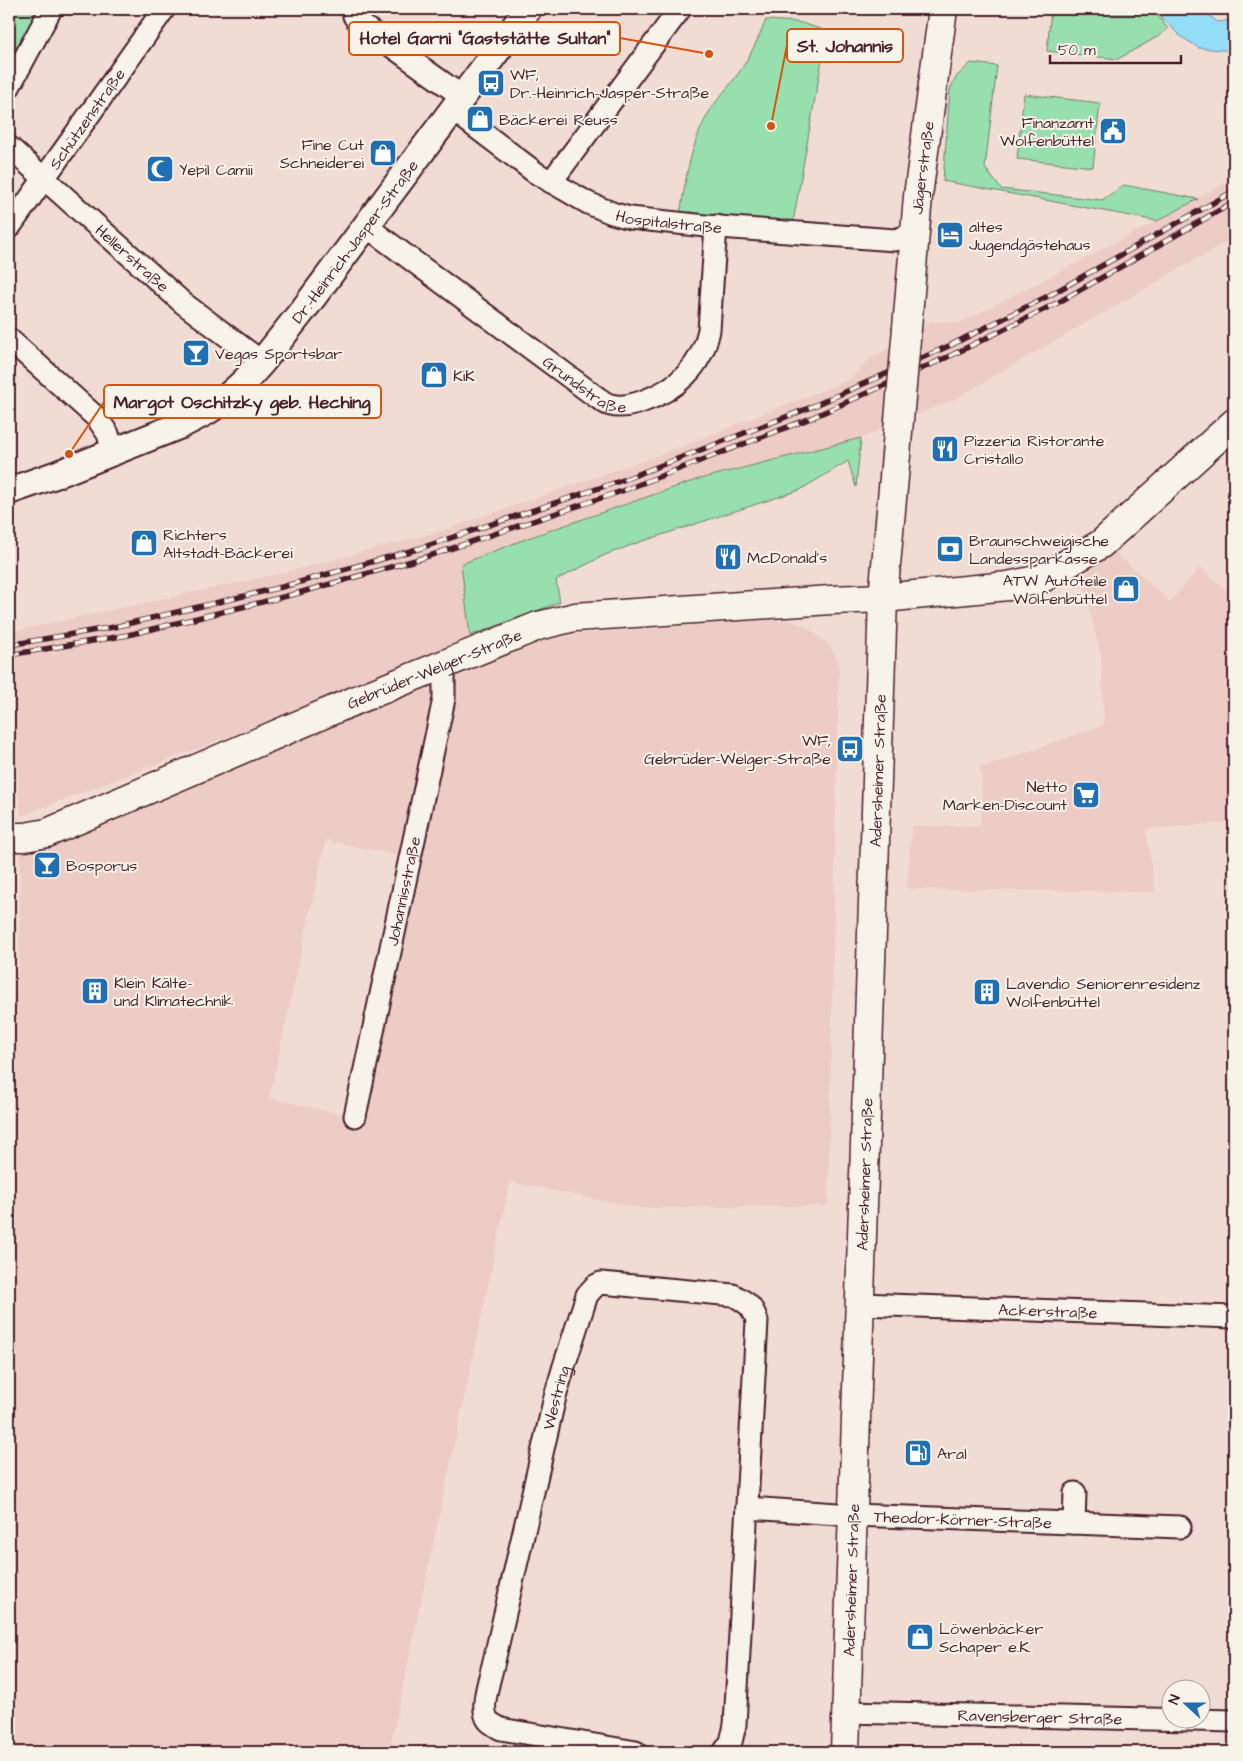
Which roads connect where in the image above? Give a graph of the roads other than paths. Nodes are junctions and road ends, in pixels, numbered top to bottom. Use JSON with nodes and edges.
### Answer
{"nodes":[{"id":1,"x":51,"y":9,"type":"edge"},
{"id":2,"x":164,"y":9,"type":"edge"},
{"id":3,"x":355,"y":9,"type":"edge"},
{"id":4,"x":528,"y":9,"type":"edge"},
{"id":5,"x":680,"y":9,"type":"edge"},
{"id":6,"x":942,"y":9,"type":"edge"},
{"id":7,"x":9,"y":87,"type":"edge"},
{"id":8,"x":458,"y":103,"type":"junction"},
{"id":9,"x":9,"y":147,"type":"edge"},
{"id":10,"x":44,"y":179,"type":"junction"},
{"id":11,"x":550,"y":182,"type":"junction"},
{"id":12,"x":366,"y":226,"type":"junction"},
{"id":13,"x":716,"y":226,"type":"junction"},
{"id":14,"x":9,"y":228,"type":"edge"},
{"id":15,"x":914,"y":234,"type":"junction"},
{"id":16,"x":9,"y":340,"type":"edge"},
{"id":17,"x":262,"y":362,"type":"junction"},
{"id":18,"x":1234,"y":423,"type":"edge"},
{"id":19,"x":113,"y":452,"type":"junction"},
{"id":20,"x":9,"y":491,"type":"edge"},
{"id":21,"x":883,"y":598,"type":"junction"},
{"id":22,"x":444,"y":665,"type":"junction"},
{"id":23,"x":9,"y":837,"type":"edge"},
{"id":24,"x":355,"y":1116,"type":"dead end"},
{"id":25,"x":860,"y":1304,"type":"junction"},
{"id":26,"x":1234,"y":1317,"type":"edge"},
{"id":27,"x":1075,"y":1493,"type":"dead end"},
{"id":28,"x":747,"y":1508,"type":"junction"},
{"id":29,"x":853,"y":1515,"type":"junction"},
{"id":30,"x":1074,"y":1523,"type":"junction"},
{"id":31,"x":1180,"y":1527,"type":"dead end"},
{"id":32,"x":846,"y":1712,"type":"junction"},
{"id":33,"x":1234,"y":1721,"type":"edge"},
{"id":34,"x":636,"y":1752,"type":"edge"},
{"id":35,"x":724,"y":1752,"type":"edge"},
{"id":36,"x":845,"y":1752,"type":"edge"}],
"edges":[{"from":1,"to":7,"type":"street"},
{"from":2,"to":10,"type":"street","name":"Schützenstraße"},
{"from":3,"to":8,"type":"street","name":"Hospitalstraße"},
{"from":4,"to":8,"type":"street","name":"Dr.-Heinrich-Jasper-Straße"},
{"from":5,"to":11,"type":"street"},
{"from":6,"to":15,"type":"main road","name":"Jägerstraße"},
{"from":8,"to":11,"type":"street","name":"Hospitalstraße"},
{"from":8,"to":12,"type":"street","name":"Dr.-Heinrich-Jasper-Straße"},
{"from":9,"to":10,"type":"street","name":"Hellerstraße"},
{"from":10,"to":14,"type":"street","name":"Schützenstraße"},
{"from":10,"to":17,"type":"street","name":"Hellerstraße"},
{"from":11,"to":13,"type":"street","name":"Hospitalstraße"},
{"from":12,"to":13,"type":"street","name":"Grundstraße"},
{"from":12,"to":17,"type":"street","name":"Dr.-Heinrich-Jasper-Straße"},
{"from":13,"to":15,"type":"street","name":"Hospitalstraße"},
{"from":15,"to":21,"type":"main road","name":"Jägerstraße","bridge":true},
{"from":16,"to":19,"type":"street"},
{"from":17,"to":19,"type":"street","name":"Dr.-Heinrich-Jasper-Straße"},
{"from":18,"to":21,"type":"main road","name":"Gebrüder-Welger-Straße"},
{"from":19,"to":20,"type":"street","name":"Dr.-Heinrich-Jasper-Straße"},
{"from":21,"to":22,"type":"main road","name":"Gebrüder-Welger-Straße"},
{"from":21,"to":25,"type":"main road","name":"Adersheimer Straße"},
{"from":22,"to":23,"type":"main road","name":"Gebrüder-Welger-Straße"},
{"from":22,"to":24,"type":"street","name":"Johannisstraße"},
{"from":25,"to":26,"type":"street","name":"Ackerstraße"},
{"from":25,"to":29,"type":"main road","name":"Adersheimer Straße"},
{"from":27,"to":30,"type":"street","name":"Theodor-Körner-Straße"},
{"from":28,"to":29,"type":"street"},
{"from":28,"to":34,"type":"street","name":"Westring"},
{"from":28,"to":35,"type":"street","name":"Westring"},
{"from":29,"to":30,"type":"street","name":"Theodor-Körner-Straße"},
{"from":29,"to":32,"type":"main road","name":"Adersheimer Straße"},
{"from":30,"to":31,"type":"street","name":"Theodor-Körner-Straße"},
{"from":32,"to":33,"type":"street","name":"Ravensberger Straße"},
{"from":32,"to":36,"type":"main road","name":"Adersheimer Straße"}]}
